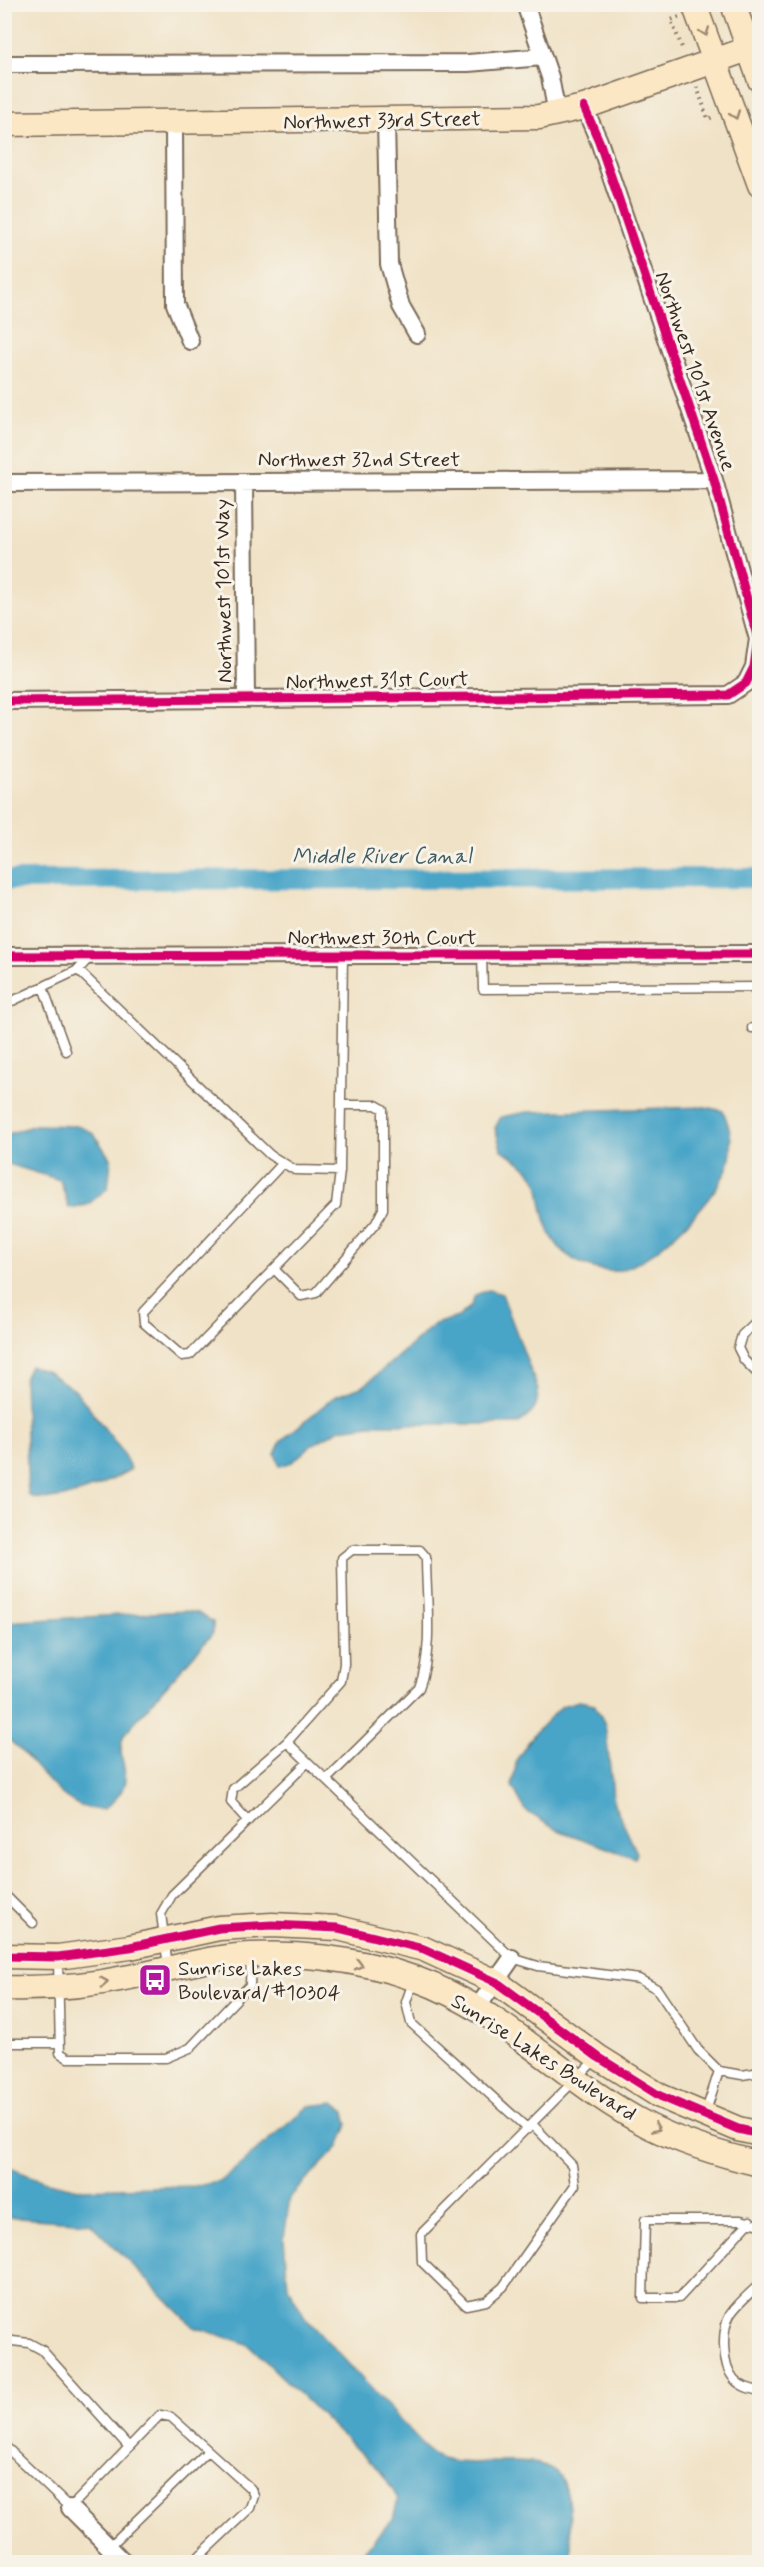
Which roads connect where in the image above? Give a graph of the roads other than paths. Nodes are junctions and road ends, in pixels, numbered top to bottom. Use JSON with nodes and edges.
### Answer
{"nodes":[{"id":1,"x":525,"y":4,"type":"edge"},
{"id":2,"x":694,"y":4,"type":"edge"},
{"id":3,"x":733,"y":4,"type":"edge"},
{"id":4,"x":756,"y":46,"type":"edge"},
{"id":5,"x":543,"y":57,"type":"junction"},
{"id":6,"x":715,"y":60,"type":"junction"},
{"id":7,"x":4,"y":64,"type":"edge"},
{"id":8,"x":759,"y":80,"type":"edge"},
{"id":9,"x":584,"y":107,"type":"junction"},
{"id":10,"x":557,"y":114,"type":"junction"},
{"id":11,"x":386,"y":121,"type":"junction"},
{"id":12,"x":4,"y":124,"type":"edge"},
{"id":13,"x":174,"y":124,"type":"junction"},
{"id":14,"x":759,"y":185,"type":"edge"},
{"id":15,"x":417,"y":334,"type":"dead end"},
{"id":16,"x":190,"y":341,"type":"dead end"},
{"id":17,"x":714,"y":480,"type":"junction"},
{"id":18,"x":4,"y":483,"type":"edge"},
{"id":19,"x":244,"y":483,"type":"junction"},
{"id":20,"x":746,"y":683,"type":"joint"},
{"id":21,"x":246,"y":699,"type":"junction"},
{"id":22,"x":4,"y":701,"type":"edge"},
{"id":23,"x":759,"y":954,"type":"edge"},
{"id":24,"x":343,"y":955,"type":"junction"},
{"id":25,"x":482,"y":955,"type":"junction"},
{"id":26,"x":4,"y":956,"type":"edge"},
{"id":27,"x":91,"y":956,"type":"junction"},
{"id":28,"x":78,"y":970,"type":"junction"},
{"id":29,"x":43,"y":987,"type":"junction"},
{"id":30,"x":759,"y":987,"type":"edge"},
{"id":31,"x":4,"y":1005,"type":"edge"},
{"id":32,"x":66,"y":1051,"type":"dead end"},
{"id":33,"x":341,"y":1105,"type":"junction"},
{"id":34,"x":283,"y":1163,"type":"junction"},
{"id":35,"x":340,"y":1171,"type":"junction"},
{"id":36,"x":274,"y":1269,"type":"junction"},
{"id":37,"x":759,"y":1318,"type":"edge"},
{"id":38,"x":759,"y":1376,"type":"edge"},
{"id":39,"x":286,"y":1742,"type":"junction"},
{"id":40,"x":308,"y":1762,"type":"junction"},
{"id":41,"x":327,"y":1779,"type":"junction"},
{"id":42,"x":248,"y":1821,"type":"junction"},
{"id":43,"x":4,"y":1894,"type":"edge"},
{"id":44,"x":33,"y":1923,"type":"dead end"},
{"id":45,"x":163,"y":1940,"type":"junction"},
{"id":46,"x":251,"y":1955,"type":"junction"},
{"id":47,"x":4,"y":1956,"type":"edge"},
{"id":48,"x":58,"y":1957,"type":"junction"},
{"id":49,"x":512,"y":1958,"type":"junction"},
{"id":50,"x":168,"y":1969,"type":"junction"},
{"id":51,"x":414,"y":1979,"type":"junction"},
{"id":52,"x":496,"y":1982,"type":"junction"},
{"id":53,"x":4,"y":1988,"type":"edge"},
{"id":54,"x":58,"y":1989,"type":"junction"},
{"id":55,"x":477,"y":2008,"type":"junction"},
{"id":56,"x":4,"y":2043,"type":"edge"},
{"id":57,"x":58,"y":2043,"type":"junction"},
{"id":58,"x":597,"y":2057,"type":"junction"},
{"id":59,"x":719,"y":2071,"type":"junction"},
{"id":60,"x":759,"y":2072,"type":"edge"},
{"id":61,"x":578,"y":2080,"type":"junction"},
{"id":62,"x":705,"y":2115,"type":"junction"},
{"id":63,"x":530,"y":2127,"type":"junction"},
{"id":64,"x":759,"y":2134,"type":"edge"},
{"id":65,"x":759,"y":2164,"type":"edge"},
{"id":66,"x":755,"y":2223,"type":"edge"},
{"id":67,"x":759,"y":2284,"type":"edge"},
{"id":68,"x":4,"y":2340,"type":"edge"},
{"id":69,"x":759,"y":2391,"type":"edge"},
{"id":70,"x":4,"y":2445,"type":"edge"},
{"id":71,"x":129,"y":2447,"type":"junction"},
{"id":72,"x":208,"y":2451,"type":"junction"},
{"id":73,"x":70,"y":2508,"type":"junction"},
{"id":74,"x":109,"y":2547,"type":"junction"},
{"id":75,"x":124,"y":2562,"type":"edge"},
{"id":76,"x":193,"y":2562,"type":"edge"}],
"edges":[{"from":1,"to":5,"type":"street"},
{"from":2,"to":6,"type":"street","one_way":true},
{"from":3,"to":4,"type":"street"},
{"from":4,"to":6,"type":"street","name":"Northwest 33rd Street"},
{"from":4,"to":8,"type":"street"},
{"from":5,"to":7,"type":"street"},
{"from":5,"to":10,"type":"street"},
{"from":6,"to":9,"type":"street","name":"Northwest 33rd Street"},
{"from":6,"to":14,"type":"street","one_way":true},
{"from":9,"to":10,"type":"street","name":"Northwest 33rd Street"},
{"from":9,"to":17,"type":"street","name":"Northwest 101st Avenue"},
{"from":10,"to":11,"type":"street","name":"Northwest 33rd Street"},
{"from":11,"to":13,"type":"street","name":"Northwest 33rd Street"},
{"from":11,"to":15,"type":"street"},
{"from":12,"to":13,"type":"street","name":"Northwest 33rd Street"},
{"from":13,"to":16,"type":"street"},
{"from":17,"to":19,"type":"street","name":"Northwest 32nd Street"},
{"from":17,"to":20,"type":"street","name":"Northwest 101st Avenue"},
{"from":18,"to":19,"type":"street","name":"Northwest 32nd Street"},
{"from":19,"to":21,"type":"street","name":"Northwest 101st Way"},
{"from":20,"to":21,"type":"street","name":"Northwest 31st Court"},
{"from":21,"to":22,"type":"street","name":"Northwest 31st Court"},
{"from":23,"to":25,"type":"street","name":"Northwest 30th Court"},
{"from":24,"to":25,"type":"street","name":"Northwest 30th Court"},
{"from":24,"to":27,"type":"street","name":"Northwest 30th Court"},
{"from":24,"to":33,"type":"lane"},
{"from":25,"to":30,"type":"lane"},
{"from":26,"to":27,"type":"street","name":"Northwest 30th Court"},
{"from":27,"to":28,"type":"lane"},
{"from":28,"to":29,"type":"lane"},
{"from":28,"to":34,"type":"lane"},
{"from":29,"to":31,"type":"lane"},
{"from":29,"to":32,"type":"lane"},
{"from":33,"to":35,"type":"lane"},
{"from":33,"to":36,"type":"lane"},
{"from":34,"to":35,"type":"lane"},
{"from":34,"to":36,"type":"lane"},
{"from":35,"to":36,"type":"lane"},
{"from":37,"to":38,"type":"lane"},
{"from":39,"to":40,"type":"lane"},
{"from":39,"to":41,"type":"lane"},
{"from":39,"to":42,"type":"lane"},
{"from":40,"to":41,"type":"lane"},
{"from":40,"to":42,"type":"lane"},
{"from":41,"to":49,"type":"lane"},
{"from":42,"to":45,"type":"lane"},
{"from":43,"to":44,"type":"lane"},
{"from":45,"to":48,"type":"street","name":"Sunrise Lakes Boulevard"},
{"from":45,"to":50,"type":"lane"},
{"from":45,"to":52,"type":"street","name":"Sunrise Lakes Boulevard"},
{"from":46,"to":50,"type":"street","name":"Sunrise Lakes Boulevard"},
{"from":46,"to":51,"type":"street","name":"Sunrise Lakes Boulevard","one_way":true},
{"from":46,"to":57,"type":"lane"},
{"from":47,"to":48,"type":"street","name":"Sunrise Lakes Boulevard"},
{"from":48,"to":54,"type":"lane"},
{"from":49,"to":52,"type":"street"},
{"from":49,"to":59,"type":"lane"},
{"from":54,"to":50,"type":"street","name":"Sunrise Lakes Boulevard","one_way":true},
{"from":51,"to":55,"type":"street","name":"Sunrise Lakes Boulevard"},
{"from":51,"to":63,"type":"lane"},
{"from":52,"to":55,"type":"street"},
{"from":52,"to":58,"type":"street","name":"Sunrise Lakes Boulevard"},
{"from":53,"to":54,"type":"street","name":"Sunrise Lakes Boulevard"},
{"from":54,"to":57,"type":"lane"},
{"from":55,"to":61,"type":"street","name":"Sunrise Lakes Boulevard"},
{"from":56,"to":57,"type":"lane"},
{"from":58,"to":61,"type":"lane"},
{"from":58,"to":62,"type":"street","name":"Sunrise Lakes Boulevard"},
{"from":59,"to":60,"type":"lane"},
{"from":59,"to":62,"type":"lane"},
{"from":61,"to":63,"type":"lane"},
{"from":61,"to":65,"type":"street","name":"Sunrise Lakes Boulevard","one_way":true},
{"from":62,"to":64,"type":"street","name":"Sunrise Lakes Boulevard"},
{"from":63,"to":63,"type":"lane"},
{"from":66,"to":66,"type":"lane"},
{"from":67,"to":69,"type":"lane"},
{"from":68,"to":71,"type":"lane"},
{"from":70,"to":73,"type":"lane"},
{"from":71,"to":72,"type":"lane"},
{"from":71,"to":73,"type":"lane"},
{"from":72,"to":74,"type":"lane"},
{"from":72,"to":76,"type":"lane"},
{"from":73,"to":74,"type":"street"},
{"from":74,"to":75,"type":"street"}]}
